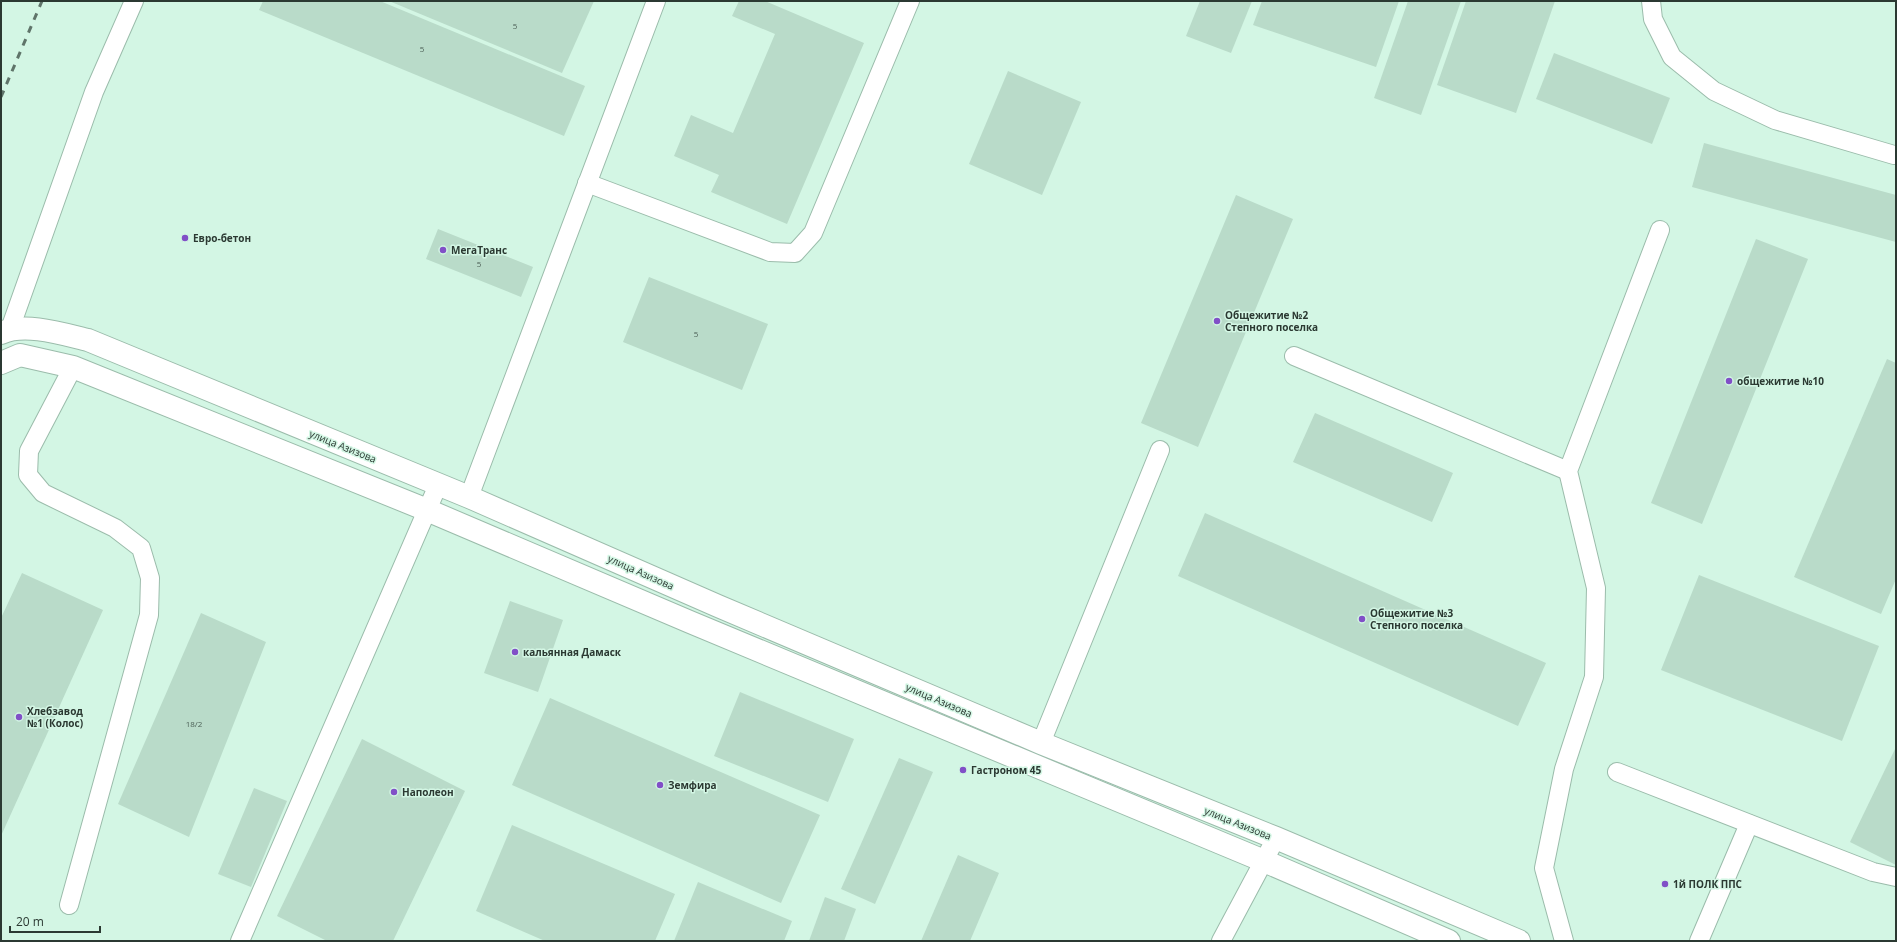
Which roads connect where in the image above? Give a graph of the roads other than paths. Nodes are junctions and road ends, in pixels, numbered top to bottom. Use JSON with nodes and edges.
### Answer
{"nodes":[{"id":1,"x":134,"y":1,"type":"edge"},
{"id":2,"x":656,"y":1,"type":"edge"},
{"id":3,"x":910,"y":1,"type":"edge"},
{"id":4,"x":1651,"y":1,"type":"edge"},
{"id":5,"x":1894,"y":155,"type":"dead end"},
{"id":6,"x":587,"y":182,"type":"junction"},
{"id":7,"x":1660,"y":230,"type":"dead end"},
{"id":8,"x":5,"y":331,"type":"edge"},
{"id":9,"x":1294,"y":356,"type":"dead end"},
{"id":10,"x":1,"y":363,"type":"edge"},
{"id":11,"x":73,"y":367,"type":"junction"},
{"id":12,"x":1160,"y":450,"type":"dead end"},
{"id":13,"x":1568,"y":471,"type":"junction"},
{"id":14,"x":438,"y":485,"type":"junction"},
{"id":15,"x":469,"y":497,"type":"junction"},
{"id":16,"x":426,"y":510,"type":"junction"},
{"id":17,"x":1041,"y":744,"type":"junction"},
{"id":18,"x":1617,"y":772,"type":"dead end"},
{"id":19,"x":1750,"y":824,"type":"junction"},
{"id":20,"x":1276,"y":838,"type":"junction"},
{"id":21,"x":1264,"y":861,"type":"junction"},
{"id":22,"x":1896,"y":877,"type":"edge"},
{"id":23,"x":69,"y":905,"type":"dead end"},
{"id":24,"x":240,"y":941,"type":"edge"},
{"id":25,"x":1221,"y":941,"type":"edge"},
{"id":26,"x":1449,"y":941,"type":"edge"},
{"id":27,"x":1519,"y":941,"type":"edge"},
{"id":28,"x":1564,"y":941,"type":"edge"},
{"id":29,"x":1699,"y":941,"type":"edge"}],
"edges":[{"from":1,"to":8,"type":"lane"},
{"from":2,"to":6,"type":"lane"},
{"from":3,"to":6,"type":"lane"},
{"from":4,"to":5,"type":"lane"},
{"from":6,"to":15,"type":"lane"},
{"from":7,"to":13,"type":"lane"},
{"from":8,"to":14,"type":"main road","name":"улица Азизова"},
{"from":9,"to":13,"type":"lane"},
{"from":10,"to":11,"type":"main road"},
{"from":11,"to":16,"type":"main road"},
{"from":11,"to":23,"type":"lane"},
{"from":12,"to":17,"type":"lane"},
{"from":13,"to":28,"type":"lane"},
{"from":14,"to":15,"type":"main road","name":"улица Азизова"},
{"from":14,"to":16,"type":"lane"},
{"from":15,"to":17,"type":"main road","name":"улица Азизова"},
{"from":16,"to":21,"type":"main road"},
{"from":16,"to":24,"type":"lane"},
{"from":17,"to":20,"type":"main road","name":"улица Азизова"},
{"from":18,"to":19,"type":"lane"},
{"from":19,"to":22,"type":"lane"},
{"from":19,"to":29,"type":"lane"},
{"from":20,"to":21,"type":"lane","name":"улица Азизова"},
{"from":20,"to":27,"type":"main road","name":"улица Азизова"},
{"from":21,"to":25,"type":"lane","name":"улица Азизова"},
{"from":21,"to":26,"type":"main road"}]}
